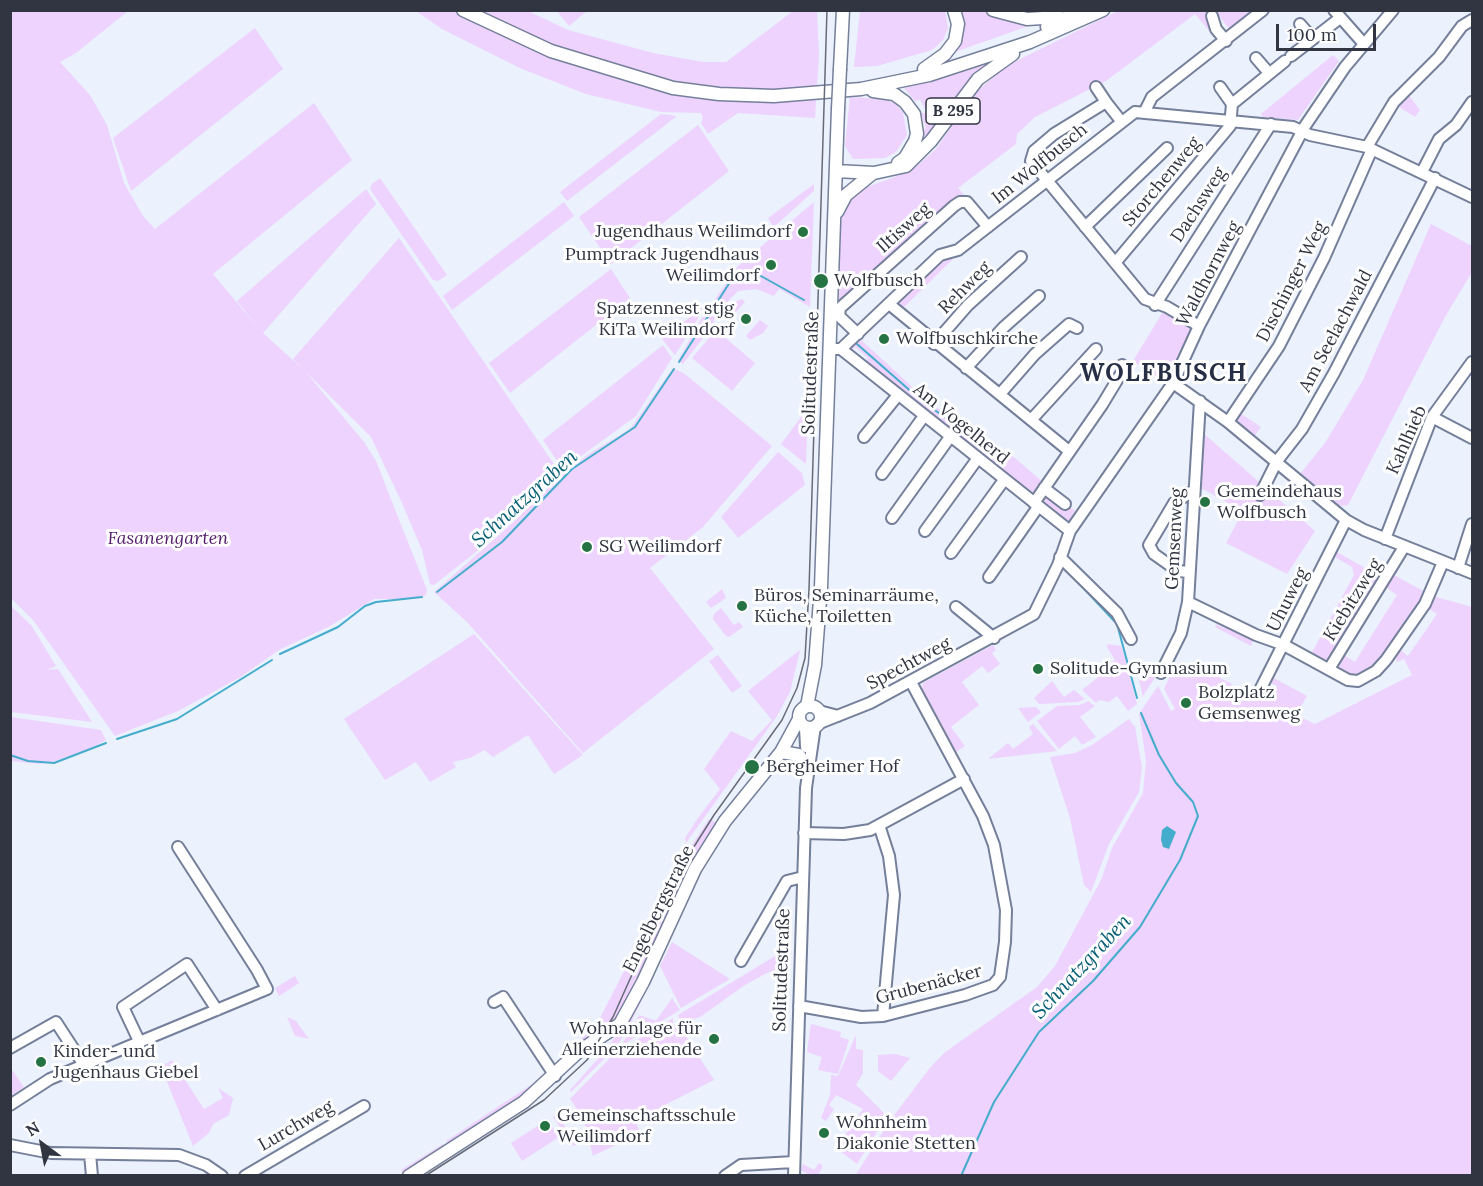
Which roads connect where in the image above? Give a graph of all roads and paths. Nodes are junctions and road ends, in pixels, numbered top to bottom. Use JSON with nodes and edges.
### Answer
{"nodes":[{"id":1,"x":463,"y":10,"type":"edge"},
{"id":2,"x":954,"y":10,"type":"edge"},
{"id":3,"x":993,"y":10,"type":"edge"},
{"id":4,"x":1082,"y":10,"type":"edge"},
{"id":5,"x":1103,"y":10,"type":"edge"},
{"id":6,"x":1263,"y":10,"type":"edge"},
{"id":7,"x":1393,"y":10,"type":"edge"},
{"id":8,"x":1468,"y":10,"type":"edge"},
{"id":9,"x":845,"y":13,"type":"edge"},
{"id":10,"x":1337,"y":14,"type":"edge"},
{"id":11,"x":1069,"y":16,"type":"junction"},
{"id":12,"x":1212,"y":16,"type":"dead end"},
{"id":13,"x":1472,"y":21,"type":"edge"},
{"id":14,"x":1300,"y":24,"type":"dead end"},
{"id":15,"x":1312,"y":39,"type":"junction"},
{"id":16,"x":1226,"y":41,"type":"junction"},
{"id":17,"x":1030,"y":42,"type":"junction"},
{"id":18,"x":1364,"y":44,"type":"junction"},
{"id":19,"x":1256,"y":58,"type":"dead end"},
{"id":20,"x":924,"y":69,"type":"junction"},
{"id":21,"x":1269,"y":73,"type":"junction"},
{"id":22,"x":629,"y":75,"type":"junction"},
{"id":23,"x":1096,"y":87,"type":"dead end"},
{"id":24,"x":1220,"y":87,"type":"dead end"},
{"id":25,"x":861,"y":89,"type":"junction"},
{"id":26,"x":1106,"y":102,"type":"junction"},
{"id":27,"x":1473,"y":102,"type":"edge"},
{"id":28,"x":1232,"y":104,"type":"junction"},
{"id":29,"x":1145,"y":111,"type":"junction"},
{"id":30,"x":1232,"y":120,"type":"junction"},
{"id":31,"x":1121,"y":121,"type":"junction"},
{"id":32,"x":1271,"y":124,"type":"junction"},
{"id":33,"x":1303,"y":131,"type":"junction"},
{"id":34,"x":1167,"y":148,"type":"dead end"},
{"id":35,"x":1369,"y":148,"type":"junction"},
{"id":36,"x":1021,"y":152,"type":"dead end"},
{"id":37,"x":1031,"y":161,"type":"junction"},
{"id":38,"x":887,"y":170,"type":"junction"},
{"id":39,"x":836,"y":171,"type":"junction"},
{"id":40,"x":1422,"y":172,"type":"junction"},
{"id":41,"x":874,"y":173,"type":"junction"},
{"id":42,"x":1435,"y":178,"type":"junction"},
{"id":43,"x":1046,"y":181,"type":"junction"},
{"id":44,"x":1473,"y":197,"type":"edge"},
{"id":45,"x":834,"y":221,"type":"junction"},
{"id":46,"x":988,"y":227,"type":"junction"},
{"id":47,"x":1085,"y":227,"type":"junction"},
{"id":48,"x":1021,"y":257,"type":"dead end"},
{"id":49,"x":1115,"y":263,"type":"junction"},
{"id":50,"x":1039,"y":296,"type":"dead end"},
{"id":51,"x":888,"y":304,"type":"junction"},
{"id":52,"x":1155,"y":305,"type":"junction"},
{"id":53,"x":1199,"y":326,"type":"junction"},
{"id":54,"x":1077,"y":327,"type":"dead end"},
{"id":55,"x":858,"y":334,"type":"junction"},
{"id":56,"x":934,"y":344,"type":"junction"},
{"id":57,"x":836,"y":349,"type":"junction"},
{"id":58,"x":1096,"y":349,"type":"dead end"},
{"id":59,"x":1473,"y":362,"type":"edge"},
{"id":60,"x":1122,"y":365,"type":"dead end"},
{"id":61,"x":966,"y":368,"type":"junction"},
{"id":62,"x":1173,"y":383,"type":"junction"},
{"id":63,"x":1000,"y":394,"type":"junction"},
{"id":64,"x":898,"y":395,"type":"junction"},
{"id":65,"x":1200,"y":401,"type":"junction"},
{"id":66,"x":924,"y":416,"type":"junction"},
{"id":67,"x":1432,"y":417,"type":"junction"},
{"id":68,"x":1031,"y":420,"type":"junction"},
{"id":69,"x":1228,"y":422,"type":"junction"},
{"id":70,"x":864,"y":437,"type":"dead end"},
{"id":71,"x":950,"y":437,"type":"junction"},
{"id":72,"x":1473,"y":438,"type":"edge"},
{"id":73,"x":1069,"y":451,"type":"junction"},
{"id":74,"x":978,"y":458,"type":"junction"},
{"id":75,"x":1277,"y":461,"type":"junction"},
{"id":76,"x":882,"y":474,"type":"dead end"},
{"id":77,"x":1004,"y":480,"type":"junction"},
{"id":78,"x":1044,"y":488,"type":"junction"},
{"id":79,"x":1193,"y":491,"type":"junction"},
{"id":80,"x":1260,"y":495,"type":"dead end"},
{"id":81,"x":1065,"y":504,"type":"dead end"},
{"id":82,"x":1036,"y":505,"type":"junction"},
{"id":83,"x":892,"y":518,"type":"dead end"},
{"id":84,"x":1346,"y":520,"type":"junction"},
{"id":85,"x":1473,"y":524,"type":"edge"},
{"id":86,"x":925,"y":531,"type":"dead end"},
{"id":87,"x":1070,"y":531,"type":"junction"},
{"id":88,"x":1384,"y":539,"type":"junction"},
{"id":89,"x":1404,"y":547,"type":"junction"},
{"id":90,"x":951,"y":553,"type":"dead end"},
{"id":91,"x":1060,"y":557,"type":"junction"},
{"id":92,"x":1443,"y":562,"type":"junction"},
{"id":93,"x":1458,"y":568,"type":"junction"},
{"id":94,"x":1188,"y":572,"type":"junction"},
{"id":95,"x":1473,"y":573,"type":"edge"},
{"id":96,"x":989,"y":577,"type":"dead end"},
{"id":97,"x":1188,"y":602,"type":"junction"},
{"id":98,"x":956,"y":607,"type":"dead end"},
{"id":99,"x":994,"y":638,"type":"junction"},
{"id":100,"x":1131,"y":639,"type":"dead end"},
{"id":101,"x":1284,"y":645,"type":"junction"},
{"id":102,"x":1329,"y":669,"type":"junction"},
{"id":103,"x":1161,"y":673,"type":"dead end"},
{"id":104,"x":911,"y":682,"type":"junction"},
{"id":105,"x":1258,"y":694,"type":"dead end"},
{"id":106,"x":814,"y":709,"type":"junction"},
{"id":107,"x":838,"y":716,"type":"junction"},
{"id":108,"x":808,"y":724,"type":"junction"},
{"id":109,"x":782,"y":749,"type":"junction"},
{"id":110,"x":808,"y":768,"type":"junction"},
{"id":111,"x":964,"y":779,"type":"junction"},
{"id":112,"x":879,"y":825,"type":"junction"},
{"id":113,"x":804,"y":833,"type":"junction"},
{"id":114,"x":178,"y":847,"type":"dead end"},
{"id":115,"x":803,"y":877,"type":"junction"},
{"id":116,"x":741,"y":961,"type":"dead end"},
{"id":117,"x":494,"y":1002,"type":"dead end"},
{"id":118,"x":799,"y":1006,"type":"junction"},
{"id":119,"x":217,"y":1010,"type":"junction"},
{"id":120,"x":883,"y":1016,"type":"junction"},
{"id":121,"x":140,"y":1043,"type":"junction"},
{"id":122,"x":10,"y":1048,"type":"edge"},
{"id":123,"x":84,"y":1065,"type":"junction"},
{"id":124,"x":555,"y":1076,"type":"junction"},
{"id":125,"x":11,"y":1105,"type":"edge"},
{"id":126,"x":364,"y":1106,"type":"dead end"},
{"id":127,"x":10,"y":1145,"type":"edge"},
{"id":128,"x":90,"y":1154,"type":"junction"},
{"id":129,"x":794,"y":1162,"type":"junction"},
{"id":130,"x":92,"y":1176,"type":"edge"},
{"id":131,"x":222,"y":1176,"type":"edge"},
{"id":132,"x":245,"y":1176,"type":"edge"},
{"id":133,"x":409,"y":1176,"type":"edge"},
{"id":134,"x":725,"y":1176,"type":"edge"},
{"id":135,"x":794,"y":1176,"type":"edge"}],
"edges":[{"from":1,"to":22,"type":"main road","number":"B 295"},
{"from":2,"to":20,"type":"main road","number":"B 295"},
{"from":3,"to":11,"type":"main road","number":"B 295"},
{"from":4,"to":11,"type":"main road","number":"B 295"},
{"from":5,"to":17,"type":"main road","number":"B 295"},
{"from":6,"to":16,"type":"street","name":"Im Wolfbusch"},
{"from":7,"to":18,"type":"street","name":"Waldhornweg"},
{"from":8,"to":13,"type":"street"},
{"from":9,"to":39,"type":"main road","name":"Solitudestraße","bridge":true},
{"from":10,"to":15,"type":"street"},
{"from":10,"to":18,"type":"street"},
{"from":11,"to":20,"type":"main road","number":"B 295"},
{"from":12,"to":16,"type":"street"},
{"from":13,"to":35,"type":"street","name":"Dischinger Weg"},
{"from":14,"to":15,"type":"street"},
{"from":15,"to":21,"type":"street"},
{"from":16,"to":29,"type":"street","name":"Im Wolfbusch"},
{"from":17,"to":25,"type":"main road","number":"B 295"},
{"from":17,"to":38,"type":"main road","number":"B 295"},
{"from":18,"to":33,"type":"street","name":"Waldhornweg"},
{"from":19,"to":21,"type":"street"},
{"from":20,"to":22,"type":"main road","number":"B 295"},
{"from":21,"to":28,"type":"street"},
{"from":22,"to":25,"type":"main road","number":"B 295"},
{"from":23,"to":26,"type":"street"},
{"from":24,"to":28,"type":"street"},
{"from":25,"to":38,"type":"main road","number":"B 295"},
{"from":26,"to":31,"type":"street"},
{"from":26,"to":37,"type":"street"},
{"from":27,"to":40,"type":"street"},
{"from":28,"to":30,"type":"street"},
{"from":29,"to":30,"type":"street"},
{"from":29,"to":31,"type":"street","name":"Im Wolfbusch"},
{"from":30,"to":32,"type":"street"},
{"from":30,"to":49,"type":"street","name":"Storchenweg"},
{"from":31,"to":43,"type":"street","name":"Im Wolfbusch"},
{"from":32,"to":33,"type":"street"},
{"from":32,"to":52,"type":"street","name":"Dachsweg"},
{"from":33,"to":35,"type":"street"},
{"from":33,"to":53,"type":"street","name":"Waldhornweg"},
{"from":34,"to":47,"type":"street"},
{"from":35,"to":40,"type":"street"},
{"from":35,"to":69,"type":"street","name":"Dischinger Weg"},
{"from":36,"to":37,"type":"street"},
{"from":37,"to":43,"type":"street"},
{"from":38,"to":41,"type":"main road","number":"B 295"},
{"from":39,"to":41,"type":"main road","number":"B 295"},
{"from":39,"to":45,"type":"main road","name":"Solitudestraße"},
{"from":40,"to":42,"type":"street"},
{"from":41,"to":45,"type":"main road","number":"B 295"},
{"from":42,"to":44,"type":"street"},
{"from":42,"to":75,"type":"street","name":"Am Seelachwald"},
{"from":43,"to":46,"type":"street","name":"Im Wolfbusch"},
{"from":43,"to":47,"type":"street"},
{"from":45,"to":57,"type":"main road","name":"Solitudestraße"},
{"from":46,"to":51,"type":"street","name":"Im Wolfbusch"},
{"from":46,"to":55,"type":"street","name":"Iltisweg"},
{"from":47,"to":49,"type":"street"},
{"from":48,"to":56,"type":"street","name":"Rehweg"},
{"from":49,"to":52,"type":"street"},
{"from":50,"to":61,"type":"street"},
{"from":51,"to":55,"type":"street","name":"Im Wolfbusch"},
{"from":51,"to":56,"type":"street"},
{"from":52,"to":53,"type":"street"},
{"from":53,"to":62,"type":"street","name":"Waldhornweg"},
{"from":54,"to":63,"type":"street"},
{"from":55,"to":57,"type":"street","name":"Im Wolfbusch"},
{"from":56,"to":61,"type":"street"},
{"from":57,"to":64,"type":"street","name":"Am Vogelherd"},
{"from":57,"to":106,"type":"main road","name":"Solitudestraße"},
{"from":58,"to":68,"type":"street"},
{"from":59,"to":67,"type":"street","name":"Kahlhieb"},
{"from":60,"to":73,"type":"street"},
{"from":61,"to":63,"type":"street"},
{"from":62,"to":65,"type":"street"},
{"from":62,"to":87,"type":"street","name":"Waldhornweg"},
{"from":63,"to":68,"type":"street"},
{"from":64,"to":66,"type":"street","name":"Am Vogelherd"},
{"from":64,"to":70,"type":"street"},
{"from":65,"to":69,"type":"street"},
{"from":65,"to":79,"type":"street","name":"Gemsenweg"},
{"from":66,"to":71,"type":"street","name":"Am Vogelherd"},
{"from":66,"to":76,"type":"street"},
{"from":67,"to":72,"type":"street"},
{"from":67,"to":88,"type":"street","name":"Kahlhieb"},
{"from":68,"to":73,"type":"street"},
{"from":69,"to":75,"type":"street"},
{"from":71,"to":74,"type":"street","name":"Am Vogelherd"},
{"from":71,"to":83,"type":"street"},
{"from":73,"to":78,"type":"street"},
{"from":74,"to":77,"type":"street","name":"Am Vogelherd"},
{"from":74,"to":86,"type":"street"},
{"from":75,"to":80,"type":"street","name":"Am Seelachwald"},
{"from":75,"to":84,"type":"street"},
{"from":77,"to":82,"type":"street","name":"Am Vogelherd"},
{"from":77,"to":90,"type":"street"},
{"from":78,"to":81,"type":"street"},
{"from":78,"to":82,"type":"street"},
{"from":79,"to":94,"type":"street","name":"Gemsenweg"},
{"from":79,"to":94,"type":"street"},
{"from":82,"to":87,"type":"street","name":"Am Vogelherd"},
{"from":82,"to":96,"type":"street"},
{"from":84,"to":88,"type":"street"},
{"from":84,"to":101,"type":"street","name":"Uhuweg"},
{"from":85,"to":93,"type":"street"},
{"from":87,"to":91,"type":"street","name":"Waldhornweg"},
{"from":88,"to":89,"type":"street"},
{"from":89,"to":92,"type":"street"},
{"from":89,"to":102,"type":"street","name":"Kiebitzweg"},
{"from":91,"to":99,"type":"street","name":"Spechtweg"},
{"from":91,"to":100,"type":"street"},
{"from":92,"to":93,"type":"street"},
{"from":92,"to":102,"type":"street"},
{"from":93,"to":95,"type":"street"},
{"from":94,"to":97,"type":"street","name":"Gemsenweg"},
{"from":97,"to":101,"type":"street"},
{"from":97,"to":103,"type":"street","name":"Gemsenweg"},
{"from":98,"to":99,"type":"street"},
{"from":99,"to":104,"type":"street","name":"Spechtweg"},
{"from":101,"to":102,"type":"street"},
{"from":101,"to":105,"type":"street","name":"Uhuweg"},
{"from":104,"to":107,"type":"street","name":"Spechtweg"},
{"from":104,"to":111,"type":"street","name":"Grubenäcker"},
{"from":106,"to":107,"type":"street"},
{"from":106,"to":108,"type":"main road","name":"Solitudestraße"},
{"from":106,"to":108,"type":"main road","name":"Engelbergstraße"},
{"from":107,"to":108,"type":"street","name":"Spechtweg"},
{"from":108,"to":109,"type":"main road","name":"Engelbergstraße"},
{"from":108,"to":110,"type":"street","name":"Solitudestraße"},
{"from":109,"to":110,"type":"main road"},
{"from":109,"to":124,"type":"main road","name":"Engelbergstraße"},
{"from":110,"to":113,"type":"street","name":"Solitudestraße"},
{"from":111,"to":112,"type":"street"},
{"from":111,"to":120,"type":"street","name":"Grubenäcker"},
{"from":112,"to":113,"type":"street"},
{"from":112,"to":120,"type":"street"},
{"from":113,"to":115,"type":"street","name":"Solitudestraße"},
{"from":114,"to":119,"type":"street"},
{"from":115,"to":116,"type":"street"},
{"from":115,"to":118,"type":"street","name":"Solitudestraße"},
{"from":117,"to":124,"type":"street"},
{"from":118,"to":120,"type":"street","name":"Grubenäcker"},
{"from":118,"to":129,"type":"street","name":"Solitudestraße"},
{"from":119,"to":121,"type":"street"},
{"from":119,"to":121,"type":"street"},
{"from":121,"to":123,"type":"street"},
{"from":122,"to":123,"type":"street"},
{"from":123,"to":125,"type":"street"},
{"from":124,"to":133,"type":"main road","name":"Engelbergstraße"},
{"from":126,"to":132,"type":"street","name":"Lurchweg"},
{"from":127,"to":128,"type":"street"},
{"from":128,"to":130,"type":"street"},
{"from":128,"to":131,"type":"street"},
{"from":129,"to":134,"type":"street"},
{"from":129,"to":135,"type":"street","name":"Solitudestraße"}]}
